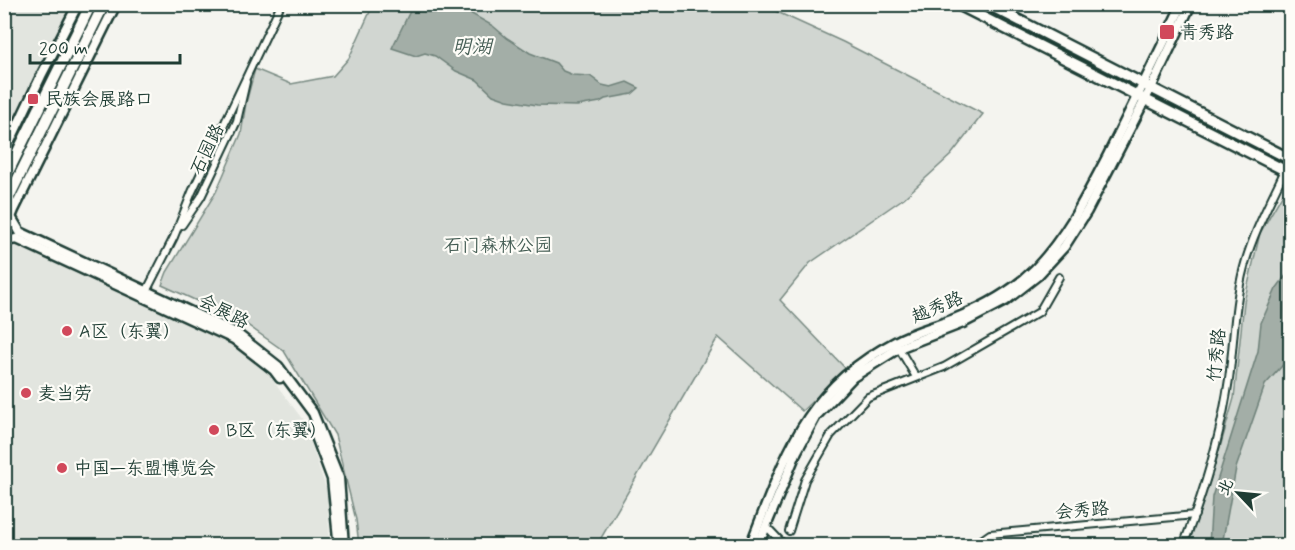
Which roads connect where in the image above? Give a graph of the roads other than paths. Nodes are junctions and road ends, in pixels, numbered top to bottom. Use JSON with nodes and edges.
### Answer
{"nodes":[{"id":1,"x":106,"y":4,"type":"edge"},
{"id":2,"x":116,"y":4,"type":"edge"},
{"id":3,"x":281,"y":4,"type":"edge"},
{"id":4,"x":957,"y":4,"type":"edge"},
{"id":5,"x":987,"y":4,"type":"edge"},
{"id":6,"x":1182,"y":4,"type":"edge"},
{"id":7,"x":1191,"y":4,"type":"edge"},
{"id":8,"x":85,"y":5,"type":"edge"},
{"id":9,"x":1000,"y":7,"type":"edge"},
{"id":10,"x":1148,"y":87,"type":"junction"},
{"id":11,"x":1142,"y":97,"type":"junction"},
{"id":12,"x":4,"y":154,"type":"edge"},
{"id":13,"x":1290,"y":159,"type":"edge"},
{"id":14,"x":1288,"y":172,"type":"edge"},
{"id":15,"x":4,"y":180,"type":"edge"},
{"id":16,"x":7,"y":202,"type":"edge"},
{"id":17,"x":11,"y":217,"type":"junction"},
{"id":18,"x":4,"y":235,"type":"edge"},
{"id":19,"x":18,"y":236,"type":"junction"},
{"id":20,"x":4,"y":241,"type":"edge"},
{"id":21,"x":1059,"y":277,"type":"dead end"},
{"id":22,"x":146,"y":292,"type":"junction"},
{"id":23,"x":898,"y":345,"type":"junction"},
{"id":24,"x":916,"y":377,"type":"junction"},
{"id":25,"x":1195,"y":515,"type":"junction"},
{"id":26,"x":766,"y":526,"type":"junction"},
{"id":27,"x":789,"y":531,"type":"dead end"},
{"id":28,"x":339,"y":546,"type":"edge"},
{"id":29,"x":344,"y":546,"type":"edge"},
{"id":30,"x":750,"y":546,"type":"edge"},
{"id":31,"x":758,"y":546,"type":"edge"},
{"id":32,"x":785,"y":546,"type":"edge"},
{"id":33,"x":977,"y":546,"type":"edge"},
{"id":34,"x":1183,"y":546,"type":"edge"}],
"edges":[{"from":1,"to":16,"type":"highway"},
{"from":2,"to":17,"type":"main road"},
{"from":3,"to":22,"type":"street","name":"石园路"},
{"from":4,"to":11,"type":"main road"},
{"from":5,"to":9,"type":"main road"},
{"from":6,"to":10,"type":"main road"},
{"from":7,"to":10,"type":"main road"},
{"from":8,"to":12,"type":"main road"},
{"from":8,"to":15,"type":"highway"},
{"from":9,"to":10,"type":"main road"},
{"from":10,"to":11,"type":"main road","name":"越秀路"},
{"from":10,"to":13,"type":"main road"},
{"from":11,"to":14,"type":"main road"},
{"from":11,"to":23,"type":"main road","name":"越秀路"},
{"from":14,"to":25,"type":"street","name":"竹秀路"},
{"from":16,"to":17,"type":"main road"},
{"from":17,"to":18,"type":"main road"},
{"from":17,"to":19,"type":"main road"},
{"from":19,"to":20,"type":"main road"},
{"from":19,"to":22,"type":"main road","name":"会展路"},
{"from":19,"to":28,"type":"main road","name":"会展路"},
{"from":21,"to":24,"type":"street"},
{"from":22,"to":29,"type":"main road","name":"会展路"},
{"from":23,"to":24,"type":"street"},
{"from":23,"to":26,"type":"main road","name":"越秀路"},
{"from":23,"to":30,"type":"main road","name":"越秀路"},
{"from":24,"to":27,"type":"street"},
{"from":25,"to":33,"type":"street","name":"会秀路"},
{"from":25,"to":34,"type":"street","name":"竹秀路"},
{"from":26,"to":31,"type":"main road","name":"越秀路"},
{"from":26,"to":32,"type":"street"}]}
